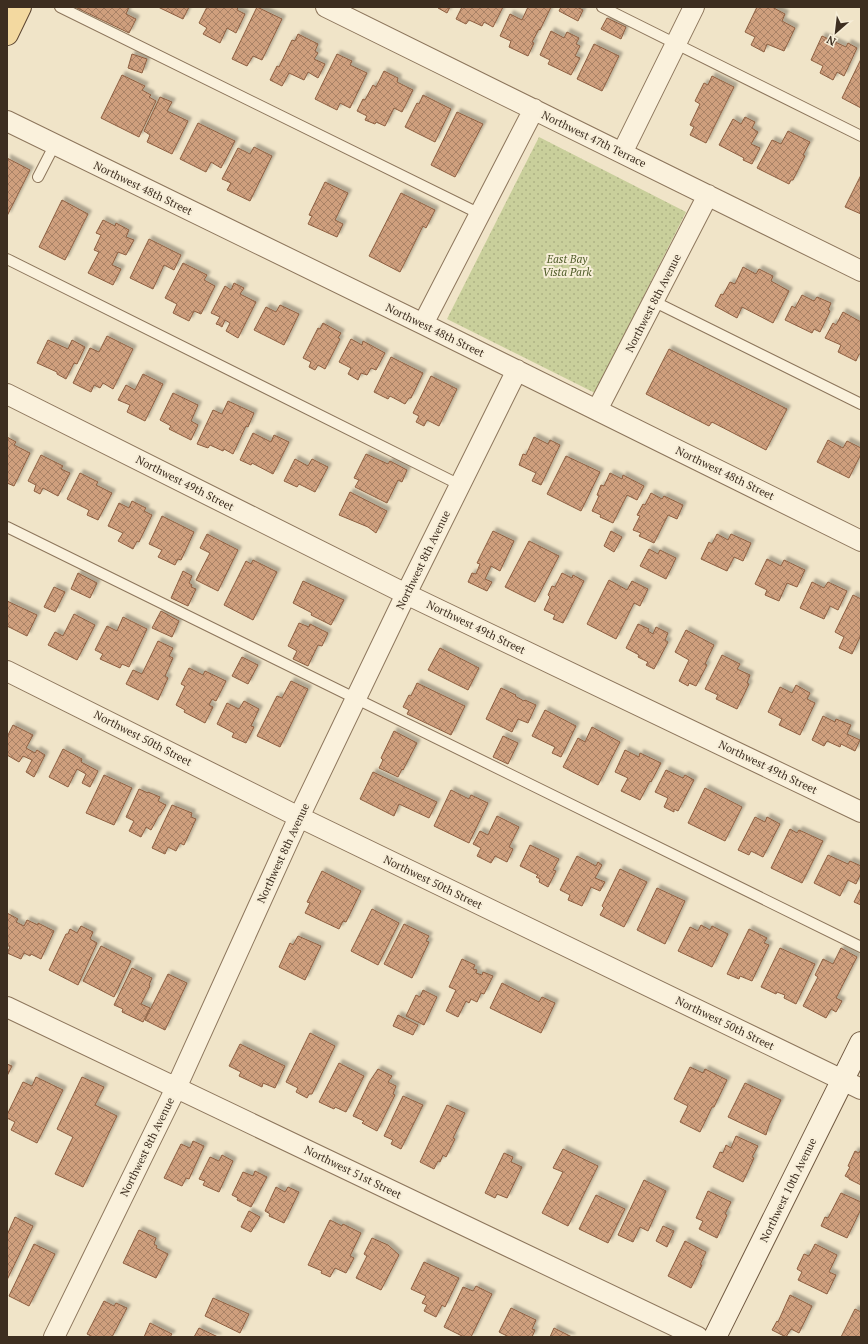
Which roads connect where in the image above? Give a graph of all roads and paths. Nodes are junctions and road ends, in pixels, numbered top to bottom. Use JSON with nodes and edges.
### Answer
{"nodes":[{"id":1,"x":20,"y":7,"type":"edge"},
{"id":2,"x":60,"y":7,"type":"edge"},
{"id":3,"x":326,"y":7,"type":"edge"},
{"id":4,"x":602,"y":7,"type":"edge"},
{"id":5,"x":694,"y":7,"type":"edge"},
{"id":6,"x":7,"y":34,"type":"edge"},
{"id":7,"x":675,"y":44,"type":"junction"},
{"id":8,"x":534,"y":109,"type":"junction"},
{"id":9,"x":7,"y":121,"type":"edge"},
{"id":10,"x":861,"y":136,"type":"edge"},
{"id":11,"x":55,"y":144,"type":"junction"},
{"id":12,"x":622,"y":153,"type":"junction"},
{"id":13,"x":38,"y":177,"type":"dead end"},
{"id":14,"x":708,"y":195,"type":"junction"},
{"id":15,"x":480,"y":214,"type":"junction"},
{"id":16,"x":7,"y":259,"type":"edge"},
{"id":17,"x":861,"y":271,"type":"edge"},
{"id":18,"x":654,"y":301,"type":"junction"},
{"id":19,"x":423,"y":324,"type":"junction"},
{"id":20,"x":517,"y":370,"type":"junction"},
{"id":21,"x":7,"y":394,"type":"edge"},
{"id":22,"x":861,"y":404,"type":"edge"},
{"id":23,"x":597,"y":410,"type":"junction"},
{"id":24,"x":460,"y":485,"type":"junction"},
{"id":25,"x":7,"y":527,"type":"edge"},
{"id":26,"x":861,"y":541,"type":"edge"},
{"id":27,"x":406,"y":594,"type":"junction"},
{"id":28,"x":7,"y":671,"type":"edge"},
{"id":29,"x":356,"y":699,"type":"junction"},
{"id":30,"x":861,"y":812,"type":"edge"},
{"id":31,"x":300,"y":817,"type":"junction"},
{"id":32,"x":861,"y":947,"type":"edge"},
{"id":33,"x":7,"y":1007,"type":"edge"},
{"id":34,"x":861,"y":1043,"type":"edge"},
{"id":35,"x":852,"y":1085,"type":"edge"},
{"id":36,"x":176,"y":1088,"type":"junction"},
{"id":37,"x":54,"y":1337,"type":"edge"},
{"id":38,"x":698,"y":1337,"type":"edge"},
{"id":39,"x":715,"y":1337,"type":"edge"}],
"edges":[{"from":1,"to":6,"type":"main road"},
{"from":2,"to":15,"type":"lane"},
{"from":3,"to":8,"type":"street","name":"Northwest 47th Terrace"},
{"from":4,"to":7,"type":"lane"},
{"from":5,"to":7,"type":"street"},
{"from":7,"to":10,"type":"lane"},
{"from":7,"to":12,"type":"street"},
{"from":8,"to":12,"type":"street","name":"Northwest 47th Terrace"},
{"from":8,"to":15,"type":"street"},
{"from":9,"to":11,"type":"street","name":"Northwest 48th Street"},
{"from":11,"to":13,"type":"lane"},
{"from":11,"to":19,"type":"street","name":"Northwest 48th Street"},
{"from":12,"to":14,"type":"street","name":"Northwest 47th Terrace"},
{"from":14,"to":17,"type":"street","name":"Northwest 47th Terrace"},
{"from":14,"to":18,"type":"street","name":"Northwest 8th Avenue"},
{"from":15,"to":19,"type":"street"},
{"from":16,"to":24,"type":"lane"},
{"from":18,"to":22,"type":"lane"},
{"from":18,"to":23,"type":"street","name":"Northwest 8th Avenue"},
{"from":19,"to":20,"type":"street","name":"Northwest 48th Street"},
{"from":20,"to":23,"type":"street","name":"Northwest 48th Street"},
{"from":20,"to":24,"type":"street","name":"Northwest 8th Avenue"},
{"from":21,"to":27,"type":"street","name":"Northwest 49th Street"},
{"from":23,"to":26,"type":"street","name":"Northwest 48th Street"},
{"from":24,"to":27,"type":"street","name":"Northwest 8th Avenue"},
{"from":25,"to":29,"type":"lane"},
{"from":27,"to":29,"type":"street","name":"Northwest 8th Avenue"},
{"from":27,"to":30,"type":"street","name":"Northwest 49th Street"},
{"from":28,"to":31,"type":"street","name":"Northwest 50th Street"},
{"from":29,"to":31,"type":"street","name":"Northwest 8th Avenue"},
{"from":29,"to":32,"type":"lane"},
{"from":31,"to":35,"type":"street","name":"Northwest 50th Street"},
{"from":31,"to":36,"type":"street","name":"Northwest 8th Avenue"},
{"from":33,"to":36,"type":"street","name":"Northwest 51st Street"},
{"from":34,"to":35,"type":"street","name":"Northwest 10th Avenue"},
{"from":35,"to":39,"type":"street","name":"Northwest 10th Avenue"},
{"from":36,"to":37,"type":"street","name":"Northwest 8th Avenue"},
{"from":36,"to":38,"type":"street","name":"Northwest 51st Street"}]}
